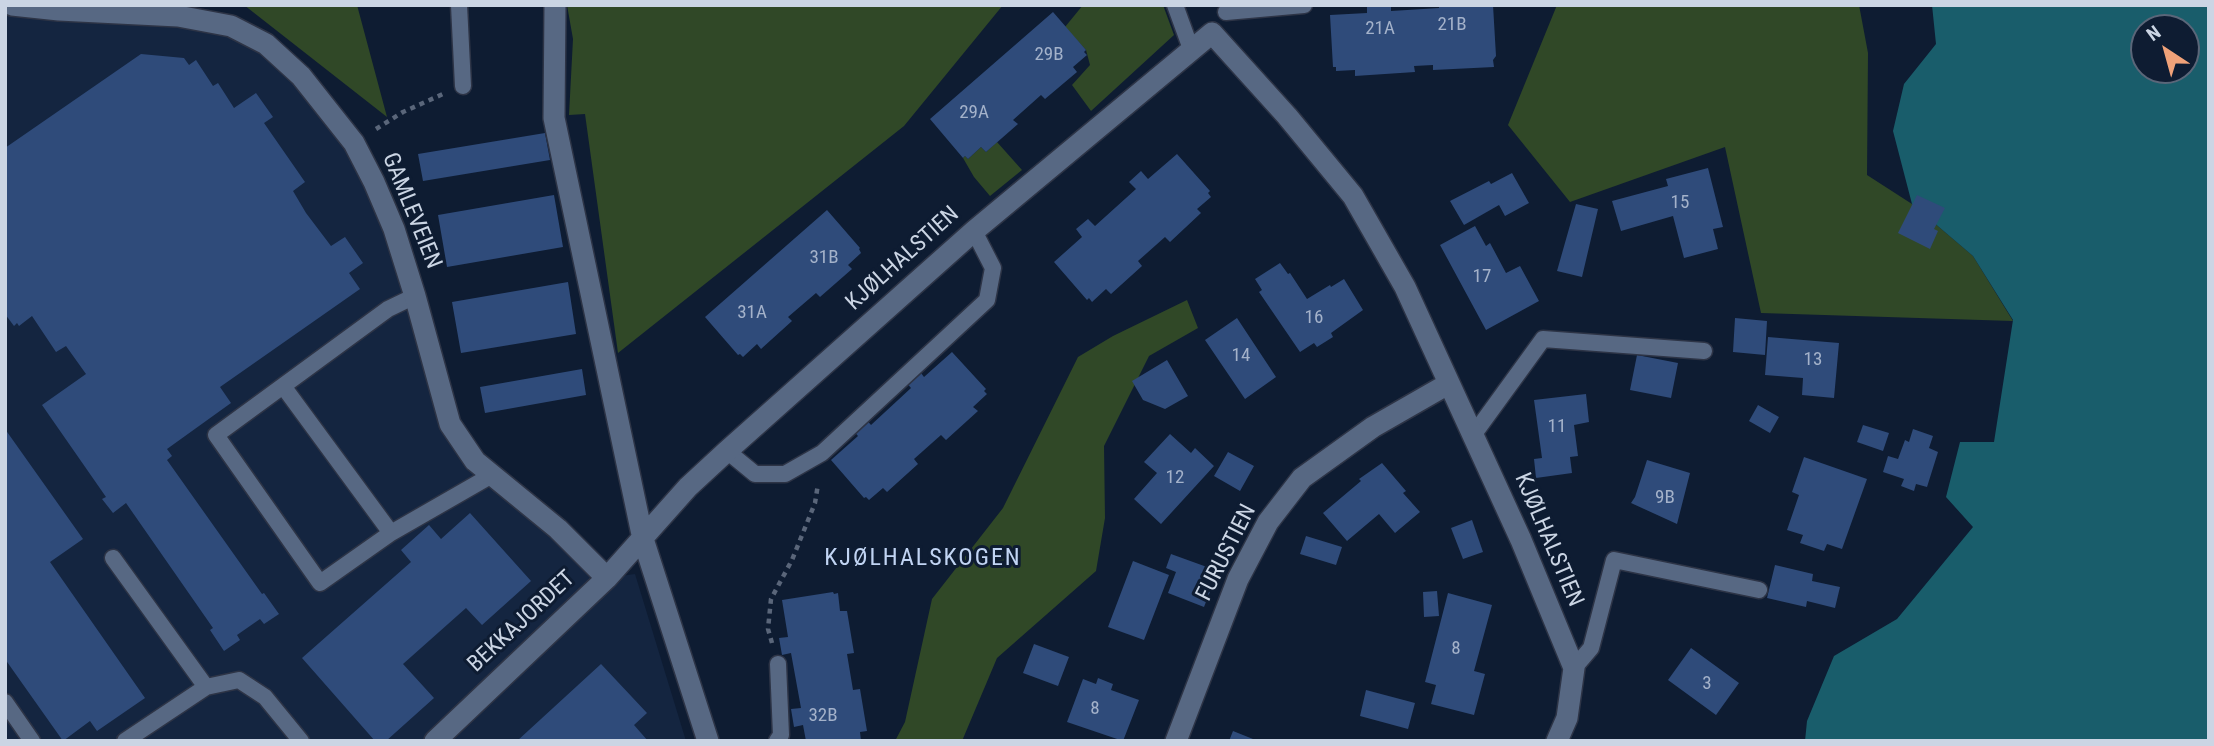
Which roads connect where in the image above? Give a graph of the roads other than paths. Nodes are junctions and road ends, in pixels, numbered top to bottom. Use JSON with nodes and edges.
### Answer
{"nodes":[{"id":1,"x":12,"y":5,"type":"edge"},
{"id":2,"x":459,"y":5,"type":"edge"},
{"id":3,"x":555,"y":5,"type":"edge"},
{"id":4,"x":1175,"y":5,"type":"edge"},
{"id":5,"x":1304,"y":5,"type":"edge"},
{"id":6,"x":59,"y":8,"type":"edge"},
{"id":7,"x":1228,"y":8,"type":"edge"},
{"id":8,"x":1212,"y":33,"type":"junction"},
{"id":9,"x":1191,"y":49,"type":"junction"},
{"id":10,"x":463,"y":86,"type":"road end"},
{"id":11,"x":974,"y":231,"type":"junction"},
{"id":12,"x":415,"y":296,"type":"junction"},
{"id":13,"x":1704,"y":351,"type":"dead end"},
{"id":14,"x":1448,"y":384,"type":"junction"},
{"id":15,"x":284,"y":386,"type":"junction"},
{"id":16,"x":1474,"y":434,"type":"junction"},
{"id":17,"x":727,"y":451,"type":"junction"},
{"id":18,"x":492,"y":475,"type":"junction"},
{"id":19,"x":391,"y":533,"type":"junction"},
{"id":20,"x":643,"y":539,"type":"junction"},
{"id":21,"x":113,"y":558,"type":"dead end"},
{"id":22,"x":607,"y":578,"type":"junction"},
{"id":23,"x":1759,"y":590,"type":"dead end"},
{"id":24,"x":778,"y":664,"type":"road end"},
{"id":25,"x":1574,"y":668,"type":"junction"},
{"id":26,"x":205,"y":687,"type":"junction"},
{"id":27,"x":5,"y":702,"type":"edge"},
{"id":28,"x":32,"y":741,"type":"edge"},
{"id":29,"x":125,"y":741,"type":"edge"},
{"id":30,"x":302,"y":741,"type":"edge"},
{"id":31,"x":435,"y":741,"type":"edge"},
{"id":32,"x":708,"y":741,"type":"edge"},
{"id":33,"x":777,"y":741,"type":"edge"},
{"id":34,"x":1176,"y":741,"type":"edge"},
{"id":35,"x":1557,"y":741,"type":"edge"}],
"edges":[{"from":1,"to":6,"type":"street","name":"GAMLEVEIEN"},
{"from":2,"to":10,"type":"lane"},
{"from":3,"to":20,"type":"street"},
{"from":4,"to":9,"type":"lane"},
{"from":5,"to":7,"type":"lane","name":"KJØLHALSTIEN"},
{"from":6,"to":12,"type":"street","name":"GAMLEVEIEN"},
{"from":7,"to":8,"type":"lane","name":"KJØLHALSTIEN"},
{"from":8,"to":9,"type":"street","name":"KJØLHALSTIEN"},
{"from":8,"to":14,"type":"street","name":"KJØLHALSTIEN"},
{"from":9,"to":11,"type":"street","name":"KJØLHALSTIEN"},
{"from":11,"to":17,"type":"street","name":"KJØLHALSTIEN"},
{"from":11,"to":17,"type":"lane"},
{"from":12,"to":15,"type":"lane"},
{"from":12,"to":18,"type":"street","name":"GAMLEVEIEN"},
{"from":13,"to":16,"type":"lane"},
{"from":14,"to":16,"type":"street","name":"KJØLHALSTIEN"},
{"from":14,"to":34,"type":"street","name":"FURUSTIEN"},
{"from":15,"to":19,"type":"lane"},
{"from":15,"to":19,"type":"lane"},
{"from":16,"to":25,"type":"street","name":"KJØLHALSTIEN"},
{"from":17,"to":20,"type":"street","name":"KJØLHALSTIEN"},
{"from":18,"to":19,"type":"lane"},
{"from":18,"to":22,"type":"street","name":"GAMLEVEIEN"},
{"from":20,"to":22,"type":"street","name":"BEKKAJORDET"},
{"from":20,"to":32,"type":"street"},
{"from":21,"to":26,"type":"lane"},
{"from":22,"to":31,"type":"street","name":"BEKKAJORDET"},
{"from":23,"to":25,"type":"lane","name":"KJØLHALSTIEN"},
{"from":24,"to":33,"type":"lane"},
{"from":25,"to":35,"type":"street","name":"KJØLHALSTIEN"},
{"from":26,"to":29,"type":"lane"},
{"from":26,"to":30,"type":"lane"},
{"from":27,"to":28,"type":"lane"}]}
